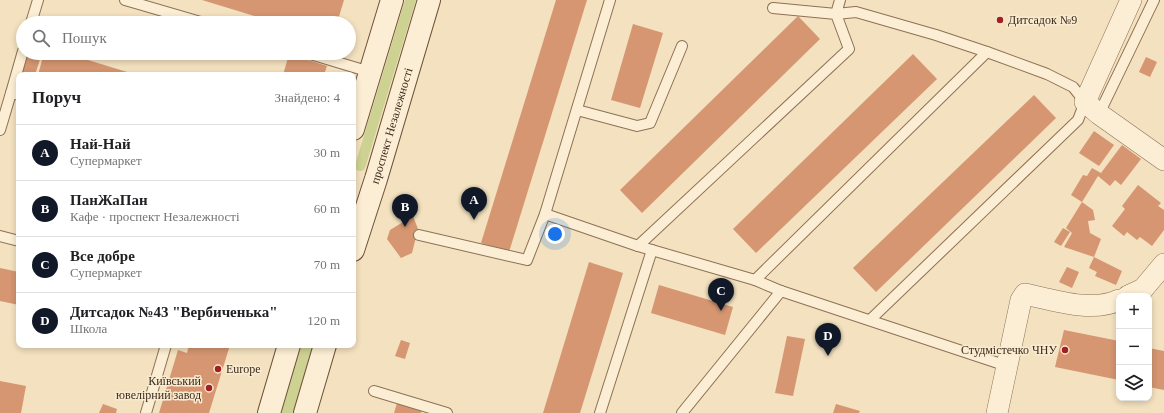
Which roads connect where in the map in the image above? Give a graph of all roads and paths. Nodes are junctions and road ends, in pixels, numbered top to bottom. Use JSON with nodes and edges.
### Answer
{"nodes":[{"id":1,"x":38,"y":0,"type":"edge"},
{"id":2,"x":125,"y":0,"type":"edge"},
{"id":3,"x":392,"y":0,"type":"edge"},
{"id":4,"x":429,"y":0,"type":"edge"},
{"id":5,"x":610,"y":0,"type":"edge"},
{"id":6,"x":840,"y":0,"type":"edge"},
{"id":7,"x":1131,"y":0,"type":"edge"},
{"id":8,"x":1154,"y":0,"type":"edge"},
{"id":9,"x":773,"y":8,"type":"dead end"},
{"id":10,"x":836,"y":14,"type":"junction"},
{"id":11,"x":33,"y":16,"type":"edge"},
{"id":12,"x":180,"y":16,"type":"edge"},
{"id":13,"x":682,"y":46,"type":"dead end"},
{"id":14,"x":987,"y":52,"type":"junction"},
{"id":15,"x":21,"y":60,"type":"edge"},
{"id":16,"x":330,"y":60,"type":"edge"},
{"id":17,"x":19,"y":72,"type":"edge"},
{"id":18,"x":370,"y":72,"type":"junction"},
{"id":19,"x":15,"y":94,"type":"edge"},
{"id":20,"x":1092,"y":108,"type":"junction"},
{"id":21,"x":577,"y":110,"type":"junction"},
{"id":22,"x":356,"y":120,"type":"edge"},
{"id":23,"x":0,"y":130,"type":"edge"},
{"id":24,"x":1164,"y":160,"type":"edge"},
{"id":25,"x":545,"y":214,"type":"junction"},
{"id":26,"x":419,"y":235,"type":"dead end"},
{"id":27,"x":0,"y":236,"type":"edge"},
{"id":28,"x":16,"y":240,"type":"edge"},
{"id":29,"x":356,"y":241,"type":"edge"},
{"id":30,"x":638,"y":246,"type":"junction"},
{"id":31,"x":652,"y":250,"type":"junction"},
{"id":32,"x":1164,"y":264,"type":"edge"},
{"id":33,"x":755,"y":280,"type":"junction"},
{"id":34,"x":781,"y":290,"type":"junction"},
{"id":35,"x":1134,"y":293,"type":"edge"},
{"id":36,"x":1116,"y":302,"type":"edge"},
{"id":37,"x":870,"y":320,"type":"junction"},
{"id":38,"x":165,"y":348,"type":"edge"},
{"id":39,"x":288,"y":348,"type":"edge"},
{"id":40,"x":324,"y":348,"type":"edge"},
{"id":41,"x":1007,"y":366,"type":"junction"},
{"id":42,"x":374,"y":391,"type":"dead end"},
{"id":43,"x":1002,"y":412,"type":"edge"},
{"id":44,"x":146,"y":413,"type":"edge"},
{"id":45,"x":269,"y":413,"type":"edge"},
{"id":46,"x":305,"y":413,"type":"edge"},
{"id":47,"x":447,"y":413,"type":"edge"},
{"id":48,"x":600,"y":413,"type":"edge"},
{"id":49,"x":682,"y":413,"type":"edge"}],
"edges":[{"from":1,"to":11,"type":"lane"},
{"from":2,"to":12,"type":"lane"},
{"from":3,"to":18,"type":"main road"},
{"from":4,"to":29,"type":"main road","name":"проспект Незалежності"},
{"from":5,"to":21,"type":"lane"},
{"from":6,"to":10,"type":"lane"},
{"from":7,"to":20,"type":"street"},
{"from":8,"to":20,"type":"lane"},
{"from":9,"to":10,"type":"lane"},
{"from":10,"to":14,"type":"lane"},
{"from":10,"to":30,"type":"lane"},
{"from":13,"to":21,"type":"lane"},
{"from":14,"to":20,"type":"lane"},
{"from":14,"to":33,"type":"lane"},
{"from":15,"to":17,"type":"lane"},
{"from":16,"to":18,"type":"lane"},
{"from":18,"to":22,"type":"main road"},
{"from":19,"to":23,"type":"lane"},
{"from":20,"to":24,"type":"street"},
{"from":20,"to":37,"type":"lane"},
{"from":21,"to":25,"type":"lane"},
{"from":25,"to":26,"type":"lane"},
{"from":25,"to":30,"type":"lane"},
{"from":27,"to":28,"type":"lane"},
{"from":30,"to":31,"type":"lane"},
{"from":31,"to":33,"type":"lane"},
{"from":31,"to":48,"type":"lane"},
{"from":32,"to":35,"type":"street"},
{"from":33,"to":34,"type":"lane"},
{"from":34,"to":37,"type":"lane"},
{"from":34,"to":49,"type":"lane"},
{"from":36,"to":41,"type":"street"},
{"from":37,"to":41,"type":"lane"},
{"from":38,"to":44,"type":"lane"},
{"from":39,"to":45,"type":"main road"},
{"from":40,"to":46,"type":"main road"},
{"from":41,"to":43,"type":"street"},
{"from":42,"to":47,"type":"lane"}]}
